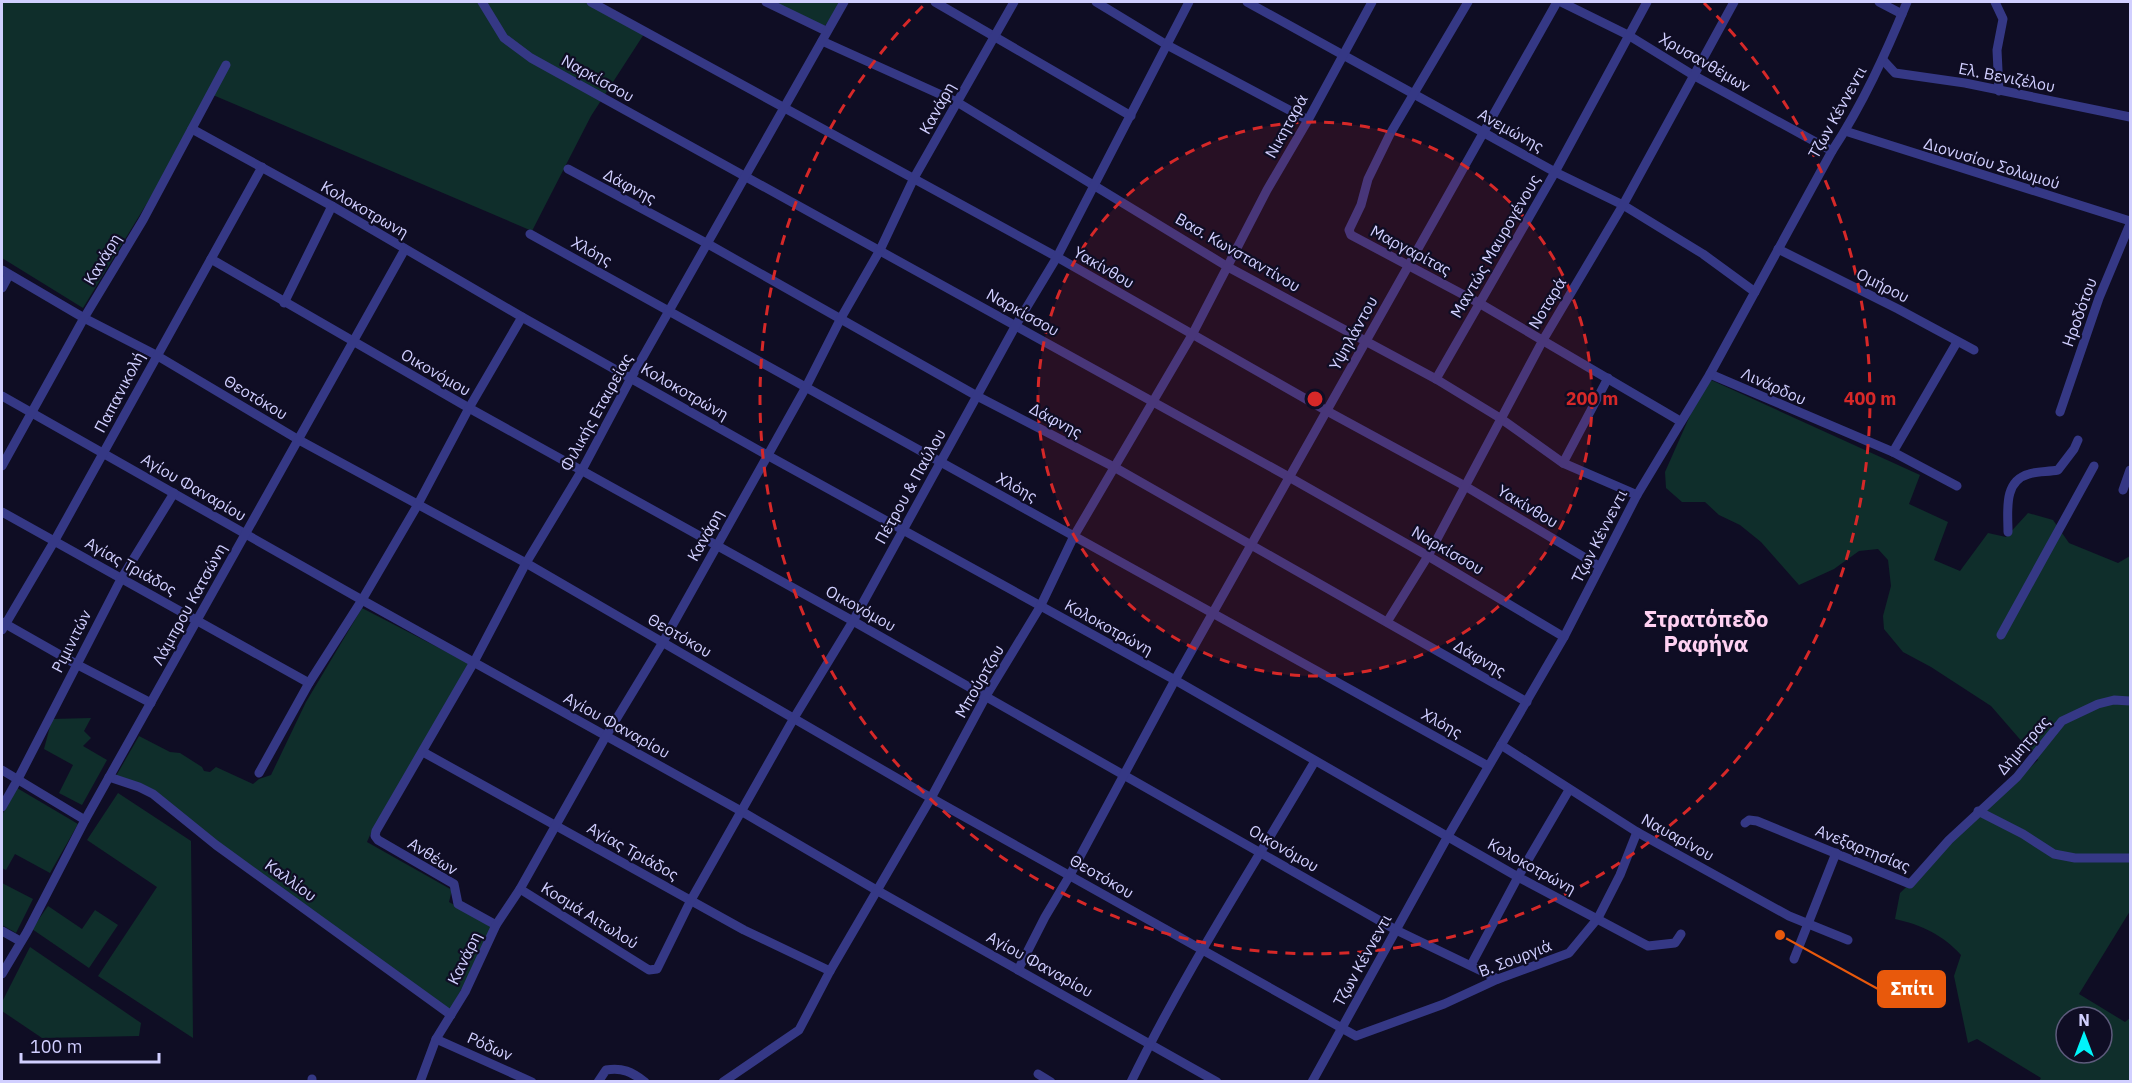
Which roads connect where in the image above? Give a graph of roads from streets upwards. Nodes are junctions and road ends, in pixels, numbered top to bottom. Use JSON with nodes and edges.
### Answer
{"nodes":[{"id":1,"x":482,"y":2,"type":"edge"},
{"id":2,"x":591,"y":2,"type":"edge"},
{"id":3,"x":766,"y":2,"type":"edge"},
{"id":4,"x":844,"y":2,"type":"edge"},
{"id":5,"x":935,"y":2,"type":"edge"},
{"id":6,"x":1014,"y":2,"type":"edge"},
{"id":7,"x":1096,"y":2,"type":"edge"},
{"id":8,"x":1189,"y":2,"type":"edge"},
{"id":9,"x":1247,"y":2,"type":"edge"},
{"id":10,"x":1372,"y":2,"type":"edge"},
{"id":11,"x":1468,"y":2,"type":"edge"},
{"id":12,"x":1559,"y":2,"type":"edge"},
{"id":13,"x":1647,"y":2,"type":"edge"},
{"id":14,"x":1734,"y":2,"type":"edge"},
{"id":15,"x":1879,"y":2,"type":"edge"},
{"id":16,"x":1907,"y":2,"type":"edge"},
{"id":17,"x":1995,"y":2,"type":"edge"},
{"id":18,"x":1902,"y":14,"type":"junction"},
{"id":19,"x":1628,"y":35,"type":"junction"},
{"id":20,"x":824,"y":36,"type":"junction"},
{"id":21,"x":994,"y":36,"type":"junction"},
{"id":22,"x":1167,"y":45,"type":"junction"},
{"id":23,"x":1343,"y":53,"type":"junction"},
{"id":24,"x":1883,"y":60,"type":"junction"},
{"id":25,"x":226,"y":65,"type":"dead end"},
{"id":26,"x":1693,"y":75,"type":"junction"},
{"id":27,"x":2000,"y":91,"type":"junction"},
{"id":28,"x":1415,"y":93,"type":"junction"},
{"id":29,"x":957,"y":102,"type":"junction"},
{"id":30,"x":784,"y":108,"type":"junction"},
{"id":31,"x":1131,"y":116,"type":"junction"},
{"id":32,"x":2130,"y":117,"type":"edge"},
{"id":33,"x":1308,"y":120,"type":"junction"},
{"id":34,"x":192,"y":129,"type":"junction"},
{"id":35,"x":1845,"y":131,"type":"junction"},
{"id":36,"x":1483,"y":132,"type":"junction"},
{"id":37,"x":1832,"y":151,"type":"junction"},
{"id":38,"x":261,"y":167,"type":"junction"},
{"id":39,"x":568,"y":170,"type":"dead end"},
{"id":40,"x":1555,"y":172,"type":"junction"},
{"id":41,"x":746,"y":177,"type":"junction"},
{"id":42,"x":914,"y":178,"type":"junction"},
{"id":43,"x":1095,"y":184,"type":"junction"},
{"id":44,"x":332,"y":206,"type":"junction"},
{"id":45,"x":1623,"y":206,"type":"junction"},
{"id":46,"x":2130,"y":225,"type":"edge"},
{"id":47,"x":530,"y":234,"type":"dead end"},
{"id":48,"x":708,"y":244,"type":"junction"},
{"id":49,"x":405,"y":249,"type":"junction"},
{"id":50,"x":1778,"y":249,"type":"junction"},
{"id":51,"x":880,"y":250,"type":"junction"},
{"id":52,"x":1057,"y":257,"type":"junction"},
{"id":53,"x":211,"y":259,"type":"junction"},
{"id":54,"x":1408,"y":266,"type":"junction"},
{"id":55,"x":1228,"y":267,"type":"junction"},
{"id":56,"x":5,"y":273,"type":"edge"},
{"id":57,"x":2,"y":288,"type":"edge"},
{"id":58,"x":1755,"y":292,"type":"junction"},
{"id":59,"x":284,"y":303,"type":"junction"},
{"id":60,"x":1479,"y":303,"type":"junction"},
{"id":61,"x":670,"y":312,"type":"junction"},
{"id":62,"x":522,"y":317,"type":"junction"},
{"id":63,"x":84,"y":318,"type":"junction"},
{"id":64,"x":841,"y":318,"type":"junction"},
{"id":65,"x":1016,"y":325,"type":"junction"},
{"id":66,"x":1192,"y":335,"type":"junction"},
{"id":67,"x":1543,"y":340,"type":"junction"},
{"id":68,"x":354,"y":341,"type":"junction"},
{"id":69,"x":1366,"y":341,"type":"junction"},
{"id":70,"x":1957,"y":342,"type":"junction"},
{"id":71,"x":1974,"y":350,"type":"dead end"},
{"id":72,"x":156,"y":356,"type":"junction"},
{"id":73,"x":1710,"y":374,"type":"junction"},
{"id":74,"x":631,"y":378,"type":"junction"},
{"id":75,"x":1608,"y":378,"type":"junction"},
{"id":76,"x":1436,"y":379,"type":"junction"},
{"id":77,"x":806,"y":387,"type":"junction"},
{"id":78,"x":2,"y":396,"type":"edge"},
{"id":79,"x":978,"y":396,"type":"junction"},
{"id":80,"x":1154,"y":402,"type":"junction"},
{"id":81,"x":469,"y":408,"type":"junction"},
{"id":82,"x":1327,"y":411,"type":"junction"},
{"id":83,"x":31,"y":412,"type":"junction"},
{"id":84,"x":2060,"y":412,"type":"dead end"},
{"id":85,"x":1500,"y":418,"type":"junction"},
{"id":86,"x":1680,"y":421,"type":"junction"},
{"id":87,"x":298,"y":440,"type":"junction"},
{"id":88,"x":2078,"y":440,"type":"dead end"},
{"id":89,"x":1893,"y":452,"type":"junction"},
{"id":90,"x":104,"y":453,"type":"junction"},
{"id":91,"x":767,"y":455,"type":"junction"},
{"id":92,"x":940,"y":462,"type":"junction"},
{"id":93,"x":1563,"y":463,"type":"junction"},
{"id":94,"x":2,"y":466,"type":"edge"},
{"id":95,"x":2094,"y":466,"type":"dead end"},
{"id":96,"x":1114,"y":467,"type":"junction"},
{"id":97,"x":582,"y":470,"type":"junction"},
{"id":98,"x":2130,"y":470,"type":"edge"},
{"id":99,"x":1289,"y":477,"type":"junction"},
{"id":100,"x":1465,"y":486,"type":"junction"},
{"id":101,"x":1957,"y":486,"type":"dead end"},
{"id":102,"x":2123,"y":490,"type":"dead end"},
{"id":103,"x":174,"y":493,"type":"junction"},
{"id":104,"x":1636,"y":495,"type":"junction"},
{"id":105,"x":417,"y":506,"type":"junction"},
{"id":106,"x":2,"y":512,"type":"edge"},
{"id":107,"x":902,"y":531,"type":"junction"},
{"id":108,"x":2008,"y":532,"type":"dead end"},
{"id":109,"x":246,"y":534,"type":"junction"},
{"id":110,"x":1074,"y":536,"type":"junction"},
{"id":111,"x":55,"y":540,"type":"junction"},
{"id":112,"x":717,"y":544,"type":"junction"},
{"id":113,"x":1251,"y":546,"type":"junction"},
{"id":114,"x":1428,"y":556,"type":"junction"},
{"id":115,"x":526,"y":563,"type":"junction"},
{"id":116,"x":1599,"y":566,"type":"junction"},
{"id":117,"x":121,"y":579,"type":"junction"},
{"id":118,"x":362,"y":600,"type":"junction"},
{"id":119,"x":1040,"y":607,"type":"junction"},
{"id":120,"x":1213,"y":613,"type":"junction"},
{"id":121,"x":197,"y":620,"type":"junction"},
{"id":122,"x":853,"y":621,"type":"junction"},
{"id":123,"x":1387,"y":622,"type":"junction"},
{"id":124,"x":3,"y":626,"type":"edge"},
{"id":125,"x":2001,"y":634,"type":"dead end"},
{"id":126,"x":1564,"y":637,"type":"junction"},
{"id":127,"x":663,"y":642,"type":"junction"},
{"id":128,"x":474,"y":662,"type":"junction"},
{"id":129,"x":76,"y":664,"type":"junction"},
{"id":130,"x":1175,"y":680,"type":"junction"},
{"id":131,"x":309,"y":683,"type":"junction"},
{"id":132,"x":986,"y":696,"type":"junction"},
{"id":133,"x":1527,"y":702,"type":"junction"},
{"id":134,"x":2130,"y":702,"type":"edge"},
{"id":135,"x":151,"y":703,"type":"junction"},
{"id":136,"x":794,"y":718,"type":"junction"},
{"id":137,"x":606,"y":736,"type":"junction"},
{"id":138,"x":1501,"y":745,"type":"junction"},
{"id":139,"x":423,"y":752,"type":"junction"},
{"id":140,"x":1315,"y":761,"type":"junction"},
{"id":141,"x":1488,"y":766,"type":"junction"},
{"id":142,"x":2,"y":770,"type":"edge"},
{"id":143,"x":259,"y":773,"type":"dead end"},
{"id":144,"x":1124,"y":774,"type":"junction"},
{"id":145,"x":110,"y":777,"type":"junction"},
{"id":146,"x":18,"y":779,"type":"junction"},
{"id":147,"x":1569,"y":790,"type":"junction"},
{"id":148,"x":931,"y":798,"type":"junction"},
{"id":149,"x":2,"y":807,"type":"edge"},
{"id":150,"x":741,"y":811,"type":"junction"},
{"id":151,"x":1978,"y":811,"type":"junction"},
{"id":152,"x":85,"y":820,"type":"junction"},
{"id":153,"x":1745,"y":823,"type":"dead end"},
{"id":154,"x":556,"y":825,"type":"junction"},
{"id":155,"x":1637,"y":832,"type":"junction"},
{"id":156,"x":375,"y":836,"type":"joint"},
{"id":157,"x":1448,"y":836,"type":"junction"},
{"id":158,"x":1261,"y":852,"type":"junction"},
{"id":159,"x":1836,"y":853,"type":"junction"},
{"id":160,"x":2130,"y":858,"type":"edge"},
{"id":161,"x":1070,"y":875,"type":"junction"},
{"id":162,"x":1518,"y":877,"type":"junction"},
{"id":163,"x":520,"y":889,"type":"junction"},
{"id":164,"x":878,"y":891,"type":"junction"},
{"id":165,"x":691,"y":900,"type":"junction"},
{"id":166,"x":1598,"y":918,"type":"junction"},
{"id":167,"x":1809,"y":924,"type":"junction"},
{"id":168,"x":496,"y":925,"type":"junction"},
{"id":169,"x":1396,"y":930,"type":"junction"},
{"id":170,"x":2,"y":931,"type":"edge"},
{"id":171,"x":1681,"y":934,"type":"dead end"},
{"id":172,"x":1848,"y":940,"type":"dead end"},
{"id":173,"x":20,"y":941,"type":"junction"},
{"id":174,"x":1203,"y":950,"type":"junction"},
{"id":175,"x":1794,"y":959,"type":"dead end"},
{"id":176,"x":1471,"y":965,"type":"junction"},
{"id":177,"x":645,"y":967,"type":"joint"},
{"id":178,"x":1018,"y":970,"type":"junction"},
{"id":179,"x":830,"y":971,"type":"junction"},
{"id":180,"x":2,"y":974,"type":"edge"},
{"id":181,"x":1498,"y":979,"type":"junction"},
{"id":182,"x":451,"y":1015,"type":"junction"},
{"id":183,"x":1341,"y":1029,"type":"junction"},
{"id":184,"x":436,"y":1039,"type":"junction"},
{"id":185,"x":1150,"y":1043,"type":"junction"},
{"id":186,"x":1038,"y":1074,"type":"dead end"},
{"id":187,"x":420,"y":1082,"type":"edge"},
{"id":188,"x":532,"y":1082,"type":"edge"},
{"id":189,"x":598,"y":1082,"type":"edge"},
{"id":190,"x":645,"y":1082,"type":"edge"},
{"id":191,"x":723,"y":1082,"type":"edge"},
{"id":192,"x":1051,"y":1082,"type":"edge"},
{"id":193,"x":1131,"y":1082,"type":"edge"},
{"id":194,"x":1217,"y":1082,"type":"edge"},
{"id":195,"x":1312,"y":1082,"type":"edge"}],
"edges":[{"from":1,"to":41,"type":"street","name":"Ναρκίσσου"},
{"from":2,"to":30,"type":"street","name":"Υακίνθου"},
{"from":3,"to":20,"type":"street","name":"Βασ. Κωνσταντίνου"},
{"from":4,"to":20,"type":"street","name":"Φιλικής Εταιρείας"},
{"from":5,"to":21,"type":"street"},
{"from":6,"to":21,"type":"street","name":"Κανάρη"},
{"from":7,"to":22,"type":"street"},
{"from":8,"to":22,"type":"street","name":"Πέτρου & Παύλου"},
{"from":9,"to":23,"type":"street","name":"Ανεμώνης"},
{"from":10,"to":23,"type":"street","name":"Νικηταρά"},
{"from":11,"to":28,"type":"street"},
{"from":12,"to":19,"type":"street","name":"Χρυσανθέμων"},
{"from":12,"to":36,"type":"street","name":"Υψηλάντου"},
{"from":13,"to":19,"type":"street","name":"Μαντώς Μαυρογένους"},
{"from":14,"to":26,"type":"street","name":"Νοταρά"},
{"from":15,"to":18,"type":"street"},
{"from":16,"to":18,"type":"street","name":"Τζων Κέννεντι"},
{"from":17,"to":27,"type":"street"},
{"from":18,"to":24,"type":"street","name":"Τζων Κέννεντι"},
{"from":19,"to":26,"type":"street","name":"Χρυσανθέμων"},
{"from":19,"to":40,"type":"street","name":"Μαντώς Μαυρογένους"},
{"from":20,"to":29,"type":"street","name":"Βασ. Κωνσταντίνου"},
{"from":20,"to":30,"type":"street","name":"Φιλικής Εταιρείας"},
{"from":21,"to":29,"type":"street","name":"Κανάρη"},
{"from":21,"to":31,"type":"street"},
{"from":22,"to":31,"type":"street","name":"Πέτρου & Παύλου"},
{"from":22,"to":33,"type":"street"},
{"from":23,"to":28,"type":"street","name":"Ανεμώνης"},
{"from":23,"to":33,"type":"street","name":"Νικηταρά"},
{"from":24,"to":27,"type":"street","name":"Ελ. Βενιζέλου"},
{"from":24,"to":35,"type":"street","name":"Τζων Κέννεντι"},
{"from":25,"to":34,"type":"street","name":"Κανάρη"},
{"from":26,"to":37,"type":"street","name":"Χρυσανθέμων"},
{"from":26,"to":45,"type":"street","name":"Νοταρά"},
{"from":27,"to":32,"type":"street","name":"Ελ. Βενιζέλου"},
{"from":28,"to":36,"type":"street","name":"Ανεμώνης"},
{"from":28,"to":54,"type":"street","name":"Μαργαρίτας"},
{"from":29,"to":42,"type":"street","name":"Κανάρη"},
{"from":29,"to":43,"type":"street","name":"Βασ. Κωνσταντίνου"},
{"from":30,"to":41,"type":"street","name":"Φιλικής Εταιρείας"},
{"from":30,"to":42,"type":"street","name":"Υακίνθου"},
{"from":31,"to":43,"type":"street","name":"Πέτρου & Παύλου"},
{"from":33,"to":55,"type":"street","name":"Νικηταρά"},
{"from":34,"to":38,"type":"street","name":"Κολοκοτρωνη"},
{"from":34,"to":63,"type":"street","name":"Κανάρη"},
{"from":35,"to":37,"type":"street","name":"Τζων Κέννεντι"},
{"from":35,"to":46,"type":"street","name":"Διονυσίου Σολωμού"},
{"from":36,"to":40,"type":"street","name":"Ανεμώνης"},
{"from":36,"to":54,"type":"street","name":"Υψηλάντου"},
{"from":37,"to":50,"type":"street","name":"Τζων Κέννεντι"},
{"from":38,"to":44,"type":"street","name":"Κολοκοτρωνη"},
{"from":38,"to":53,"type":"street","name":"Παπανικολή"},
{"from":39,"to":48,"type":"street","name":"Δάφνης"},
{"from":40,"to":45,"type":"street","name":"Ανεμώνης"},
{"from":40,"to":60,"type":"street","name":"Μαντώς Μαυρογένους"},
{"from":41,"to":48,"type":"street","name":"Φιλικής Εταιρείας"},
{"from":41,"to":51,"type":"street","name":"Ναρκίσσου"},
{"from":42,"to":51,"type":"street","name":"Κανάρη"},
{"from":42,"to":52,"type":"street","name":"Υακίνθου"},
{"from":43,"to":52,"type":"street","name":"Πέτρου & Παύλου"},
{"from":43,"to":55,"type":"street","name":"Βασ. Κωνσταντίνου"},
{"from":44,"to":49,"type":"street","name":"Κολοκοτρωνη"},
{"from":44,"to":59,"type":"street"},
{"from":45,"to":58,"type":"street","name":"Ανεμώνης"},
{"from":45,"to":67,"type":"street","name":"Νοταρά"},
{"from":46,"to":84,"type":"street","name":"Ηροδότου"},
{"from":47,"to":61,"type":"street","name":"Χλόης"},
{"from":48,"to":61,"type":"street","name":"Φιλικής Εταιρείας"},
{"from":48,"to":64,"type":"street","name":"Δάφνης"},
{"from":49,"to":62,"type":"street","name":"Κολοκοτρωνη"},
{"from":49,"to":68,"type":"street","name":"Λάμπρου Κατσώνη"},
{"from":50,"to":58,"type":"street","name":"Τζων Κέννεντι"},
{"from":50,"to":70,"type":"street","name":"Ομήρου"},
{"from":51,"to":64,"type":"street","name":"Κανάρη"},
{"from":51,"to":65,"type":"street","name":"Ναρκίσσου"},
{"from":52,"to":65,"type":"street","name":"Πέτρου & Παύλου"},
{"from":52,"to":66,"type":"street","name":"Υακίνθου"},
{"from":53,"to":59,"type":"street","name":"Οικονόμου"},
{"from":53,"to":72,"type":"street","name":"Παπανικολή"},
{"from":54,"to":60,"type":"street","name":"Μαργαρίτας"},
{"from":54,"to":69,"type":"street","name":"Υψηλάντου"},
{"from":55,"to":66,"type":"street","name":"Μπούρτζου"},
{"from":55,"to":69,"type":"street","name":"Βασ. Κωνσταντίνου"},
{"from":56,"to":57,"type":"street"},
{"from":56,"to":63,"type":"street","name":"Θεοτόκου"},
{"from":58,"to":73,"type":"street","name":"Τζων Κέννεντι"},
{"from":59,"to":68,"type":"street","name":"Οικονόμου"},
{"from":60,"to":67,"type":"street","name":"Μαργαρίτας"},
{"from":60,"to":76,"type":"street","name":"Μαντώς Μαυρογένους"},
{"from":61,"to":74,"type":"street","name":"Φιλικής Εταιρείας"},
{"from":61,"to":77,"type":"street","name":"Χλόης"},
{"from":62,"to":74,"type":"street","name":"Κολοκοτρώνη"},
{"from":62,"to":81,"type":"street"},
{"from":63,"to":72,"type":"street","name":"Θεοτόκου"},
{"from":63,"to":83,"type":"street","name":"Κανάρη"},
{"from":64,"to":77,"type":"street","name":"Κανάρη"},
{"from":64,"to":79,"type":"street","name":"Δάφνης"},
{"from":65,"to":79,"type":"street","name":"Πέτρου & Παύλου"},
{"from":65,"to":80,"type":"street","name":"Ναρκίσσου"},
{"from":66,"to":80,"type":"street","name":"Μπούρτζου"},
{"from":66,"to":82,"type":"street","name":"Υακίνθου"},
{"from":67,"to":75,"type":"street","name":"Μαργαρίτας"},
{"from":67,"to":85,"type":"street","name":"Νοταρά"},
{"from":68,"to":81,"type":"street","name":"Οικονόμου"},
{"from":68,"to":87,"type":"street","name":"Λάμπρου Κατσώνη"},
{"from":69,"to":76,"type":"street","name":"Βασ. Κωνσταντίνου"},
{"from":69,"to":82,"type":"street","name":"Υψηλάντου"},
{"from":70,"to":71,"type":"street","name":"Ομήρου"},
{"from":70,"to":89,"type":"street"},
{"from":72,"to":87,"type":"street","name":"Θεοτόκου"},
{"from":72,"to":90,"type":"street","name":"Παπανικολή"},
{"from":73,"to":86,"type":"street","name":"Τζων Κέννεντι"},
{"from":73,"to":89,"type":"street","name":"Λινάρδου"},
{"from":74,"to":91,"type":"street","name":"Κολοκοτρώνη"},
{"from":74,"to":97,"type":"street","name":"Φιλικής Εταιρείας"},
{"from":75,"to":86,"type":"street","name":"Μαργαρίτας"},
{"from":75,"to":93,"type":"street"},
{"from":76,"to":85,"type":"street","name":"Βασ. Κωνσταντίνου"},
{"from":77,"to":91,"type":"street","name":"Κανάρη"},
{"from":77,"to":92,"type":"street","name":"Χλόης"},
{"from":78,"to":83,"type":"street","name":"Αγίου Φαναρίου"},
{"from":79,"to":92,"type":"street","name":"Πέτρου & Παύλου"},
{"from":79,"to":96,"type":"street","name":"Δάφνης"},
{"from":80,"to":96,"type":"street","name":"Μπούρτζου"},
{"from":80,"to":99,"type":"street","name":"Ναρκίσσου"},
{"from":81,"to":97,"type":"street","name":"Οικονόμου"},
{"from":81,"to":105,"type":"street"},
{"from":82,"to":99,"type":"street","name":"Υψηλάντου"},
{"from":82,"to":100,"type":"street","name":"Υακίνθου"},
{"from":83,"to":90,"type":"street","name":"Αγίου Φαναρίου"},
{"from":83,"to":94,"type":"street","name":"Κανάρη"},
{"from":85,"to":93,"type":"street","name":"Βασ. Κωνσταντίνου"},
{"from":85,"to":100,"type":"street","name":"Νοταρά"},
{"from":86,"to":104,"type":"street","name":"Τζων Κέννεντι"},
{"from":87,"to":105,"type":"street","name":"Θεοτόκου"},
{"from":87,"to":109,"type":"street","name":"Λάμπρου Κατσώνη"},
{"from":88,"to":108,"type":"street"},
{"from":89,"to":101,"type":"street","name":"Λινάρδου"},
{"from":90,"to":103,"type":"street","name":"Αγίου Φαναρίου"},
{"from":90,"to":111,"type":"street","name":"Παπανικολή"},
{"from":91,"to":107,"type":"street","name":"Κολοκοτρώνη"},
{"from":91,"to":112,"type":"street","name":"Κανάρη"},
{"from":92,"to":107,"type":"street","name":"Πέτρου & Παύλου"},
{"from":92,"to":110,"type":"street","name":"Χλόης"},
{"from":93,"to":104,"type":"street","name":"Βασ. Κωνσταντίνου"},
{"from":95,"to":125,"type":"street"},
{"from":96,"to":110,"type":"street","name":"Μπούρτζου"},
{"from":96,"to":113,"type":"street","name":"Δάφνης"},
{"from":97,"to":112,"type":"street","name":"Οικονόμου"},
{"from":97,"to":115,"type":"street","name":"Φιλικής Εταιρείας"},
{"from":98,"to":102,"type":"street"},
{"from":99,"to":113,"type":"street","name":"Υψηλάντου"},
{"from":99,"to":114,"type":"street","name":"Ναρκίσσου"},
{"from":100,"to":114,"type":"street","name":"Νοταρά"},
{"from":100,"to":116,"type":"street","name":"Υακίνθου"},
{"from":103,"to":109,"type":"street","name":"Αγίου Φαναρίου"},
{"from":103,"to":117,"type":"street","name":"Ριμινιτών"},
{"from":104,"to":116,"type":"street","name":"Τζων Κέννεντι"},
{"from":105,"to":115,"type":"street","name":"Θεοτόκου"},
{"from":105,"to":118,"type":"street"},
{"from":106,"to":111,"type":"street","name":"Αγίας Τριάδος"},
{"from":107,"to":119,"type":"street","name":"Κολοκοτρώνη"},
{"from":107,"to":122,"type":"street","name":"Πέτρου & Παύλου"},
{"from":109,"to":118,"type":"street","name":"Αγίου Φαναρίου"},
{"from":109,"to":121,"type":"street","name":"Λάμπρου Κατσώνη"},
{"from":110,"to":119,"type":"street","name":"Μπούρτζου"},
{"from":110,"to":120,"type":"street","name":"Χλόης"},
{"from":111,"to":117,"type":"street","name":"Αγίας Τριάδος"},
{"from":111,"to":124,"type":"street","name":"Παπανικολή"},
{"from":112,"to":122,"type":"street","name":"Οικονόμου"},
{"from":112,"to":127,"type":"street","name":"Κανάρη"},
{"from":113,"to":120,"type":"street","name":"Υψηλάντου"},
{"from":113,"to":123,"type":"street","name":"Δάφνης"},
{"from":114,"to":123,"type":"street","name":"Νοταρά"},
{"from":114,"to":126,"type":"street","name":"Ναρκίσσου"},
{"from":115,"to":127,"type":"street","name":"Θεοτόκου"},
{"from":115,"to":128,"type":"street","name":"Φιλικής Εταιρείας"},
{"from":116,"to":126,"type":"street","name":"Τζων Κέννεντι"},
{"from":117,"to":121,"type":"street","name":"Αγίας Τριάδος"},
{"from":117,"to":129,"type":"street","name":"Ριμινιτών"},
{"from":118,"to":128,"type":"street","name":"Αγίου Φαναρίου"},
{"from":118,"to":131,"type":"street"},
{"from":119,"to":130,"type":"street","name":"Κολοκοτρώνη"},
{"from":119,"to":132,"type":"street","name":"Μπούρτζου"},
{"from":120,"to":130,"type":"street","name":"Υψηλάντου"},
{"from":120,"to":141,"type":"street","name":"Χλόης"},
{"from":121,"to":131,"type":"street","name":"Αγίας Τριάδος"},
{"from":121,"to":135,"type":"street","name":"Λάμπρου Κατσώνη"},
{"from":122,"to":132,"type":"street","name":"Οικονόμου"},
{"from":122,"to":136,"type":"street","name":"Πέτρου & Παύλου"},
{"from":123,"to":133,"type":"street","name":"Δάφνης"},
{"from":124,"to":129,"type":"street"},
{"from":126,"to":133,"type":"street","name":"Τζων Κέννεντι"},
{"from":127,"to":136,"type":"street","name":"Θεοτόκου"},
{"from":127,"to":137,"type":"street","name":"Κανάρη"},
{"from":128,"to":137,"type":"street","name":"Αγίου Φαναρίου"},
{"from":128,"to":139,"type":"street","name":"Φιλικής Εταιρείας"},
{"from":129,"to":135,"type":"street"},
{"from":129,"to":146,"type":"street","name":"Ριμινιτών"},
{"from":130,"to":140,"type":"street","name":"Κολοκοτρώνη"},
{"from":130,"to":144,"type":"street","name":"Υψηλάντου"},
{"from":131,"to":143,"type":"street"},
{"from":132,"to":144,"type":"street","name":"Οικονόμου"},
{"from":132,"to":148,"type":"street","name":"Μπούρτζου"},
{"from":133,"to":138,"type":"street","name":"Τζων Κέννεντι"},
{"from":134,"to":151,"type":"street","name":"Δήμητρας"},
{"from":135,"to":145,"type":"street","name":"Λάμπρου Κατσώνη"},
{"from":136,"to":148,"type":"street","name":"Θεοτόκου"},
{"from":136,"to":150,"type":"street","name":"Πέτρου & Παύλου"},
{"from":137,"to":150,"type":"street","name":"Αγίου Φαναρίου"},
{"from":137,"to":154,"type":"street","name":"Κανάρη"},
{"from":138,"to":141,"type":"street","name":"Τζων Κέννεντι"},
{"from":138,"to":147,"type":"street","name":"Ναυαρίνου"},
{"from":139,"to":154,"type":"street","name":"Αγίας Τριάδος"},
{"from":139,"to":156,"type":"street","name":"Φιλικής Εταιρείας"},
{"from":140,"to":157,"type":"street","name":"Κολοκοτρώνη"},
{"from":140,"to":158,"type":"street"},
{"from":141,"to":157,"type":"street","name":"Τζων Κέννεντι"},
{"from":142,"to":146,"type":"street"},
{"from":144,"to":158,"type":"street","name":"Οικονόμου"},
{"from":144,"to":161,"type":"street","name":"Υψηλάντου"},
{"from":145,"to":152,"type":"street","name":"Λάμπρου Κατσώνη"},
{"from":145,"to":182,"type":"street","name":"Καλλίου"},
{"from":146,"to":149,"type":"street","name":"Ριμινιτών"},
{"from":146,"to":152,"type":"street"},
{"from":147,"to":155,"type":"street","name":"Ναυαρίνου"},
{"from":147,"to":162,"type":"street"},
{"from":148,"to":161,"type":"street","name":"Θεοτόκου"},
{"from":148,"to":164,"type":"street","name":"Μπούρτζου"},
{"from":150,"to":164,"type":"street","name":"Αγίου Φαναρίου"},
{"from":150,"to":165,"type":"street","name":"Πέτρου & Παύλου"},
{"from":151,"to":159,"type":"street","name":"Ανεξαρτησίας"},
{"from":151,"to":160,"type":"street"},
{"from":152,"to":173,"type":"street","name":"Λάμπρου Κατσώνη"},
{"from":153,"to":159,"type":"street","name":"Ανεξαρτησίας"},
{"from":154,"to":163,"type":"street","name":"Κανάρη"},
{"from":154,"to":165,"type":"street","name":"Αγίας Τριάδος"},
{"from":155,"to":166,"type":"street","name":"Β. Σουργιά"},
{"from":155,"to":167,"type":"street","name":"Ναυαρίνου"},
{"from":156,"to":168,"type":"street","name":"Ανθέων"},
{"from":157,"to":162,"type":"street","name":"Κολοκοτρώνη"},
{"from":157,"to":169,"type":"street","name":"Τζων Κέννεντι"},
{"from":158,"to":169,"type":"street","name":"Οικονόμου"},
{"from":158,"to":174,"type":"street"},
{"from":159,"to":167,"type":"street"},
{"from":161,"to":174,"type":"street","name":"Θεοτόκου"},
{"from":161,"to":178,"type":"street","name":"Υψηλάντου"},
{"from":162,"to":166,"type":"street","name":"Κολοκοτρώνη"},
{"from":162,"to":176,"type":"street"},
{"from":163,"to":168,"type":"street","name":"Κανάρη"},
{"from":163,"to":177,"type":"street","name":"Κοσμά Αιτωλού"},
{"from":164,"to":178,"type":"street","name":"Αγίου Φαναρίου"},
{"from":164,"to":179,"type":"street","name":"Μπούρτζου"},
{"from":165,"to":177,"type":"street","name":"Πέτρου & Παύλου"},
{"from":165,"to":179,"type":"street","name":"Αγίας Τριάδος"},
{"from":166,"to":171,"type":"street","name":"Κολοκοτρώνη"},
{"from":166,"to":181,"type":"street","name":"Β. Σουργιά"},
{"from":167,"to":172,"type":"street","name":"Ναυαρίνου"},
{"from":167,"to":175,"type":"street"},
{"from":168,"to":182,"type":"street","name":"Κανάρη"},
{"from":169,"to":176,"type":"street","name":"Οικονόμου"},
{"from":169,"to":183,"type":"street","name":"Τζων Κέννεντι"},
{"from":170,"to":173,"type":"street"},
{"from":173,"to":180,"type":"street","name":"Λάμπρου Κατσώνη"},
{"from":174,"to":183,"type":"street","name":"Θεοτόκου"},
{"from":174,"to":185,"type":"street"},
{"from":176,"to":181,"type":"street","name":"Οικονόμου"},
{"from":178,"to":185,"type":"street","name":"Αγίου Φαναρίου"},
{"from":179,"to":191,"type":"street","name":"Μπούρτζου"},
{"from":181,"to":183,"type":"street","name":"Β. Σουργιά"},
{"from":182,"to":184,"type":"street","name":"Κανάρη"},
{"from":183,"to":195,"type":"street","name":"Τζων Κέννεντι"},
{"from":184,"to":187,"type":"street","name":"Κανάρη"},
{"from":184,"to":188,"type":"street","name":"Ρόδων"},
{"from":185,"to":193,"type":"street"},
{"from":185,"to":194,"type":"street","name":"Αγίου Φαναρίου"},
{"from":186,"to":192,"type":"street"},
{"from":189,"to":190,"type":"street"}]}
